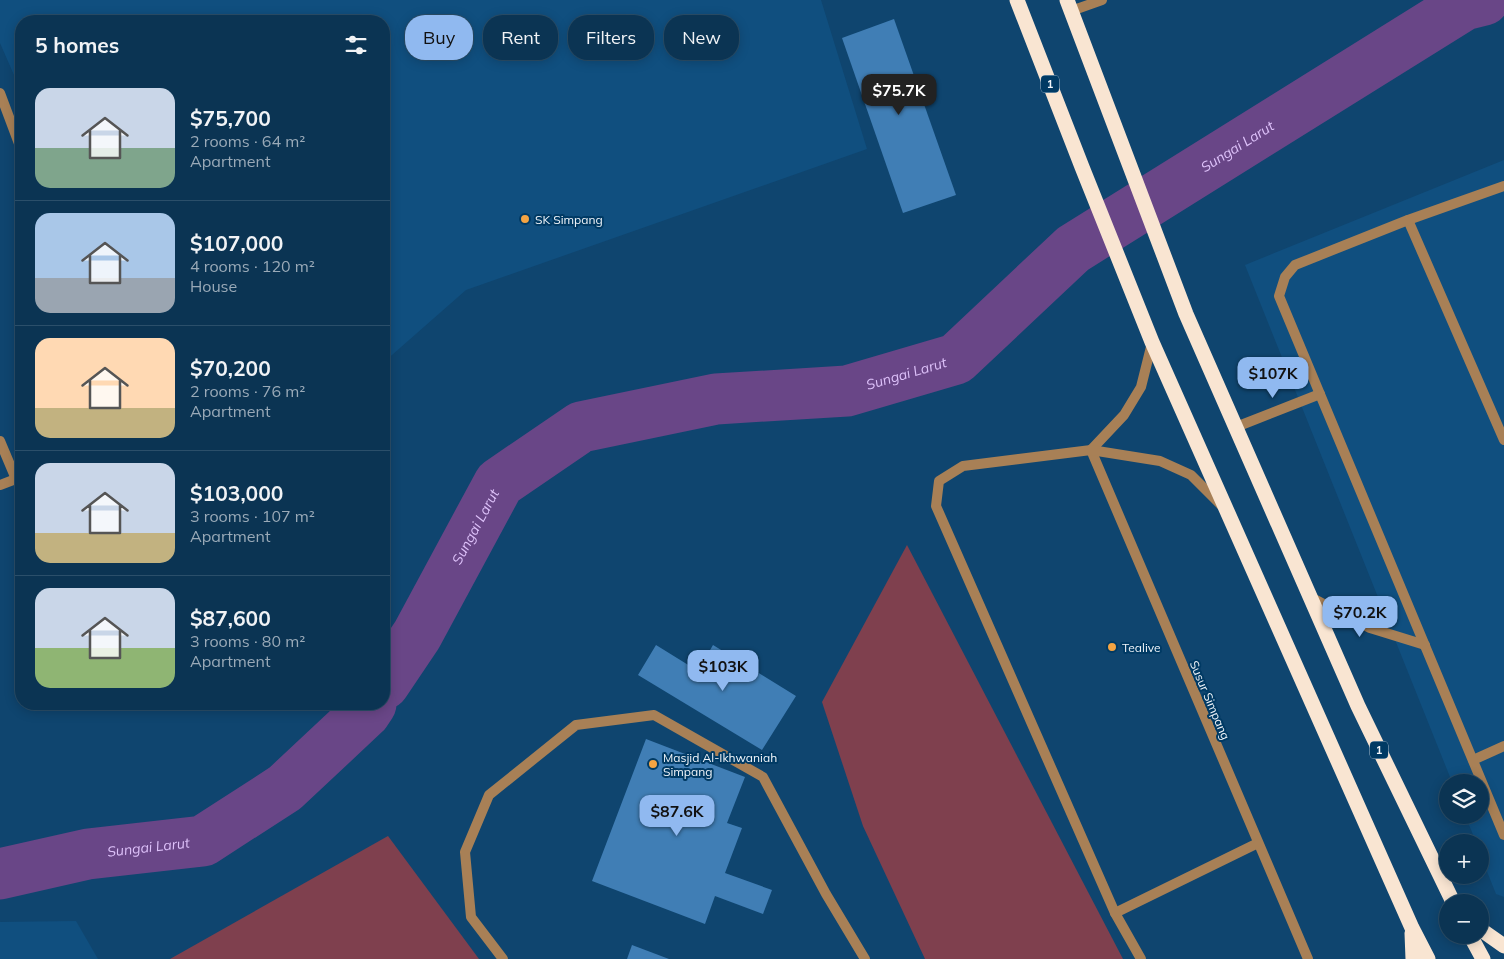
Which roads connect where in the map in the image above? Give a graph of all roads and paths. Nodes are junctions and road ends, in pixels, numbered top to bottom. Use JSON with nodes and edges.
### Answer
{"nodes":[{"id":1,"x":1018,"y":0,"type":"edge"},
{"id":2,"x":1102,"y":0,"type":"edge"},
{"id":3,"x":1069,"y":6,"type":"edge"},
{"id":4,"x":0,"y":94,"type":"edge"},
{"id":5,"x":15,"y":134,"type":"edge"},
{"id":6,"x":1504,"y":186,"type":"edge"},
{"id":7,"x":1408,"y":220,"type":"junction"},
{"id":8,"x":1152,"y":342,"type":"junction"},
{"id":9,"x":1320,"y":394,"type":"junction"},
{"id":10,"x":1236,"y":427,"type":"junction"},
{"id":11,"x":0,"y":440,"type":"edge"},
{"id":12,"x":1504,"y":440,"type":"edge"},
{"id":13,"x":1091,"y":450,"type":"junction"},
{"id":14,"x":15,"y":472,"type":"edge"},
{"id":15,"x":15,"y":479,"type":"edge"},
{"id":16,"x":0,"y":485,"type":"edge"},
{"id":17,"x":1227,"y":511,"type":"junction"},
{"id":18,"x":1310,"y":596,"type":"junction"},
{"id":19,"x":1425,"y":645,"type":"junction"},
{"id":20,"x":1504,"y":746,"type":"edge"},
{"id":21,"x":1473,"y":760,"type":"junction"},
{"id":22,"x":1504,"y":835,"type":"edge"},
{"id":23,"x":1258,"y":843,"type":"junction"},
{"id":24,"x":1448,"y":894,"type":"edge"},
{"id":25,"x":1115,"y":913,"type":"junction"},
{"id":26,"x":1412,"y":928,"type":"junction"},
{"id":27,"x":1489,"y":935,"type":"edge"},
{"id":28,"x":1475,"y":944,"type":"edge"},
{"id":29,"x":1504,"y":946,"type":"edge"},
{"id":30,"x":503,"y":959,"type":"edge"},
{"id":31,"x":865,"y":959,"type":"edge"},
{"id":32,"x":1141,"y":959,"type":"edge"},
{"id":33,"x":1308,"y":959,"type":"edge"},
{"id":34,"x":1413,"y":959,"type":"edge"},
{"id":35,"x":1428,"y":959,"type":"edge"},
{"id":36,"x":1483,"y":959,"type":"edge"}],
"edges":[{"from":1,"to":8,"type":"highway","number":"1"},
{"from":2,"to":3,"type":"street"},
{"from":3,"to":10,"type":"highway","number":"1"},
{"from":4,"to":5,"type":"street"},
{"from":6,"to":7,"type":"street"},
{"from":7,"to":9,"type":"street"},
{"from":7,"to":12,"type":"street"},
{"from":8,"to":13,"type":"street"},
{"from":8,"to":17,"type":"highway","number":"1"},
{"from":9,"to":10,"type":"street"},
{"from":9,"to":19,"type":"street"},
{"from":10,"to":18,"type":"highway","number":"1"},
{"from":11,"to":14,"type":"street"},
{"from":13,"to":17,"type":"street"},
{"from":13,"to":23,"type":"street","name":"Susur Simpang"},
{"from":13,"to":25,"type":"street"},
{"from":15,"to":16,"type":"street"},
{"from":17,"to":26,"type":"highway","number":"1"},
{"from":18,"to":19,"type":"street"},
{"from":18,"to":24,"type":"highway","number":"1"},
{"from":19,"to":21,"type":"street"},
{"from":20,"to":21,"type":"street"},
{"from":21,"to":22,"type":"street"},
{"from":23,"to":25,"type":"street"},
{"from":23,"to":33,"type":"street","name":"Susur Simpang"},
{"from":25,"to":32,"type":"street"},
{"from":26,"to":34,"type":"highway"},
{"from":26,"to":35,"type":"highway","number":"1"},
{"from":27,"to":29,"type":"highway"},
{"from":28,"to":36,"type":"highway"},
{"from":30,"to":31,"type":"street"}]}
